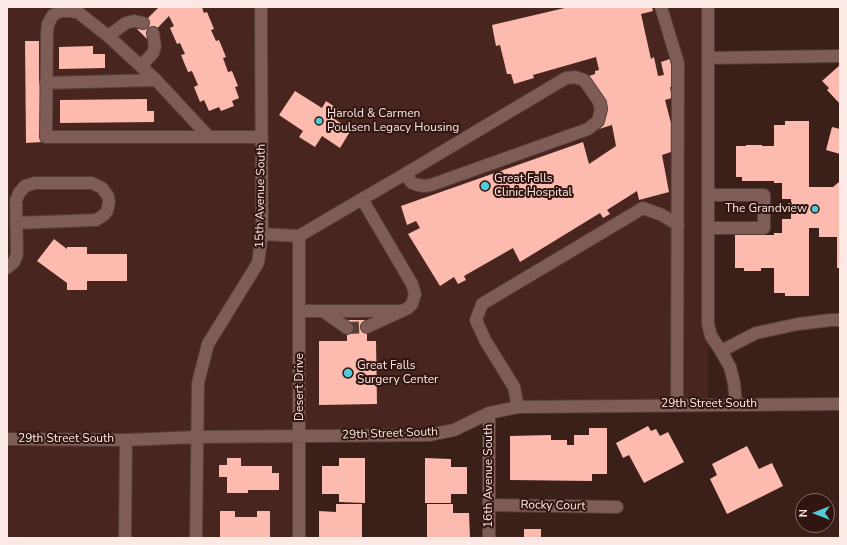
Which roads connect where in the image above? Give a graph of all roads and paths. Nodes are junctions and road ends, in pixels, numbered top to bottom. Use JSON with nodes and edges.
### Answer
{"nodes":[{"id":1,"x":261,"y":7,"type":"edge"},
{"id":2,"x":661,"y":7,"type":"edge"},
{"id":3,"x":708,"y":7,"type":"edge"},
{"id":4,"x":143,"y":23,"type":"dead end"},
{"id":5,"x":153,"y":33,"type":"dead end"},
{"id":6,"x":108,"y":36,"type":"junction"},
{"id":7,"x":840,"y":56,"type":"edge"},
{"id":8,"x":708,"y":58,"type":"junction"},
{"id":9,"x":141,"y":66,"type":"junction"},
{"id":10,"x":156,"y":80,"type":"junction"},
{"id":11,"x":46,"y":83,"type":"junction"},
{"id":12,"x":209,"y":137,"type":"junction"},
{"id":13,"x":262,"y":137,"type":"junction"},
{"id":14,"x":405,"y":174,"type":"junction"},
{"id":15,"x":708,"y":195,"type":"junction"},
{"id":16,"x":362,"y":199,"type":"junction"},
{"id":17,"x":16,"y":222,"type":"junction"},
{"id":18,"x":678,"y":225,"type":"junction"},
{"id":19,"x":708,"y":228,"type":"junction"},
{"id":20,"x":262,"y":234,"type":"junction"},
{"id":21,"x":299,"y":236,"type":"junction"},
{"id":22,"x":7,"y":268,"type":"edge"},
{"id":23,"x":299,"y":311,"type":"junction"},
{"id":24,"x":323,"y":311,"type":"junction"},
{"id":25,"x":402,"y":311,"type":"junction"},
{"id":26,"x":840,"y":320,"type":"edge"},
{"id":27,"x":367,"y":327,"type":"tunnel mouth"},
{"id":28,"x":347,"y":328,"type":"tunnel mouth"},
{"id":29,"x":721,"y":351,"type":"junction"},
{"id":30,"x":677,"y":404,"type":"junction"},
{"id":31,"x":736,"y":404,"type":"junction"},
{"id":32,"x":840,"y":404,"type":"edge"},
{"id":33,"x":518,"y":407,"type":"junction"},
{"id":34,"x":489,"y":413,"type":"junction"},
{"id":35,"x":300,"y":436,"type":"junction"},
{"id":36,"x":197,"y":437,"type":"junction"},
{"id":37,"x":7,"y":439,"type":"edge"},
{"id":38,"x":126,"y":440,"type":"junction"},
{"id":39,"x":489,"y":505,"type":"junction"},
{"id":40,"x":617,"y":507,"type":"dead end"},
{"id":41,"x":125,"y":538,"type":"edge"},
{"id":42,"x":196,"y":538,"type":"edge"},
{"id":43,"x":299,"y":538,"type":"edge"},
{"id":44,"x":489,"y":538,"type":"edge"}],
"edges":[{"from":1,"to":13,"type":"street","name":"15th Avenue South"},
{"from":2,"to":18,"type":"street"},
{"from":3,"to":8,"type":"street"},
{"from":4,"to":6,"type":"street"},
{"from":5,"to":9,"type":"street"},
{"from":6,"to":9,"type":"street"},
{"from":6,"to":11,"type":"street"},
{"from":7,"to":8,"type":"street"},
{"from":8,"to":15,"type":"street"},
{"from":9,"to":10,"type":"street"},
{"from":10,"to":11,"type":"street"},
{"from":10,"to":12,"type":"street"},
{"from":11,"to":12,"type":"street"},
{"from":12,"to":13,"type":"street"},
{"from":13,"to":20,"type":"street","name":"15th Avenue South"},
{"from":14,"to":14,"type":"street"},
{"from":14,"to":16,"type":"street"},
{"from":15,"to":19,"type":"street"},
{"from":15,"to":19,"type":"street"},
{"from":16,"to":21,"type":"street"},
{"from":16,"to":25,"type":"street"},
{"from":17,"to":17,"type":"street"},
{"from":17,"to":22,"type":"street"},
{"from":18,"to":30,"type":"street"},
{"from":18,"to":33,"type":"street"},
{"from":19,"to":29,"type":"street"},
{"from":20,"to":21,"type":"street"},
{"from":20,"to":36,"type":"street","name":"15th Avenue South"},
{"from":21,"to":23,"type":"street","name":"Desert Drive"},
{"from":23,"to":24,"type":"street"},
{"from":23,"to":35,"type":"street","name":"Desert Drive"},
{"from":24,"to":25,"type":"street"},
{"from":24,"to":28,"type":"street"},
{"from":25,"to":27,"type":"street"},
{"from":26,"to":29,"type":"street"},
{"from":29,"to":31,"type":"street"},
{"from":30,"to":31,"type":"street","name":"29th Street South"},
{"from":30,"to":33,"type":"street","name":"29th Street South"},
{"from":31,"to":32,"type":"street","name":"29th Street South"},
{"from":33,"to":34,"type":"street","name":"29th Street South"},
{"from":34,"to":35,"type":"street","name":"29th Street South"},
{"from":34,"to":39,"type":"street","name":"16th Avenue South"},
{"from":35,"to":36,"type":"street","name":"29th Street South"},
{"from":35,"to":43,"type":"street","name":"Desert Drive"},
{"from":36,"to":38,"type":"street","name":"29th Street South"},
{"from":36,"to":42,"type":"street","name":"15th Avenue South"},
{"from":37,"to":38,"type":"street","name":"29th Street South"},
{"from":38,"to":41,"type":"street"},
{"from":39,"to":40,"type":"street","name":"Rocky Court"},
{"from":39,"to":44,"type":"street","name":"16th Avenue South"}]}
